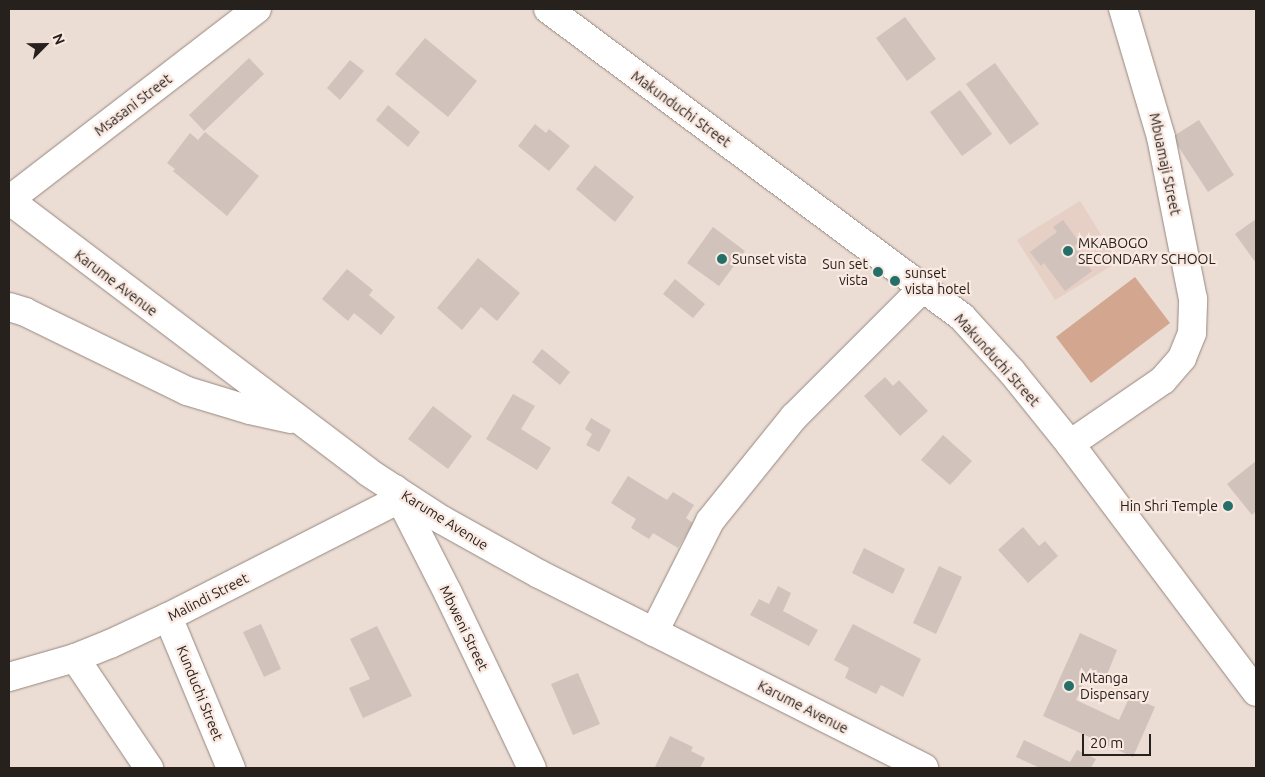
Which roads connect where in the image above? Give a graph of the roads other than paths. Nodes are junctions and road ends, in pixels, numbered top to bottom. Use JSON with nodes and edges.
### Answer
{"nodes":[{"id":1,"x":257,"y":9,"type":"edge"},
{"id":2,"x":548,"y":9,"type":"edge"},
{"id":3,"x":1123,"y":9,"type":"edge"},
{"id":4,"x":9,"y":200,"type":"edge"},
{"id":5,"x":922,"y":288,"type":"junction"},
{"id":6,"x":9,"y":307,"type":"edge"},
{"id":7,"x":299,"y":421,"type":"junction"},
{"id":8,"x":1070,"y":444,"type":"junction"},
{"id":9,"x":397,"y":494,"type":"junction"},
{"id":10,"x":168,"y":617,"type":"junction"},
{"id":11,"x":654,"y":632,"type":"junction"},
{"id":12,"x":75,"y":658,"type":"junction"},
{"id":13,"x":9,"y":676,"type":"edge"},
{"id":14,"x":1256,"y":692,"type":"edge"},
{"id":15,"x":149,"y":768,"type":"edge"},
{"id":16,"x":231,"y":768,"type":"edge"},
{"id":17,"x":532,"y":768,"type":"edge"},
{"id":18,"x":924,"y":768,"type":"edge"}],
"edges":[{"from":1,"to":4,"type":"street","name":"Msasani Street"},
{"from":2,"to":5,"type":"street","name":"Makunduchi Street"},
{"from":3,"to":8,"type":"street","name":"Mbuamaji Street"},
{"from":4,"to":7,"type":"street","name":"Karume Avenue"},
{"from":5,"to":8,"type":"street","name":"Makunduchi Street"},
{"from":5,"to":11,"type":"street"},
{"from":6,"to":7,"type":"street"},
{"from":7,"to":9,"type":"street","name":"Karume Avenue"},
{"from":8,"to":14,"type":"street","name":"Makunduchi Street"},
{"from":9,"to":10,"type":"street","name":"Malindi Street"},
{"from":9,"to":11,"type":"street","name":"Karume Avenue"},
{"from":9,"to":17,"type":"street","name":"Mbweni Street"},
{"from":10,"to":12,"type":"street","name":"Malindi Street"},
{"from":10,"to":16,"type":"street","name":"Kunduchi Street"},
{"from":11,"to":18,"type":"street","name":"Karume Avenue"},
{"from":12,"to":13,"type":"street","name":"Malindi Street"},
{"from":12,"to":15,"type":"street"}]}
